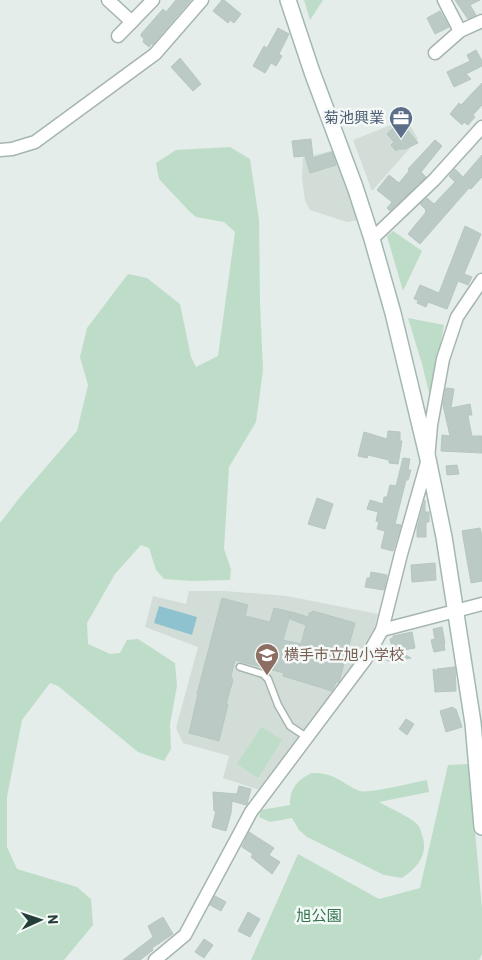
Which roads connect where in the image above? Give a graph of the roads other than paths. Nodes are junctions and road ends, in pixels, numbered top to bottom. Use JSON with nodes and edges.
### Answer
{"nodes":[{"id":1,"x":108,"y":0,"type":"edge"},
{"id":2,"x":153,"y":0,"type":"edge"},
{"id":3,"x":202,"y":0,"type":"edge"},
{"id":4,"x":288,"y":0,"type":"edge"},
{"id":5,"x":444,"y":0,"type":"edge"},
{"id":6,"x":482,"y":21,"type":"edge"},
{"id":7,"x":132,"y":22,"type":"junction"},
{"id":8,"x":460,"y":31,"type":"junction"},
{"id":9,"x":118,"y":36,"type":"dead end"},
{"id":10,"x":436,"y":53,"type":"dead end"},
{"id":11,"x":482,"y":127,"type":"edge"},
{"id":12,"x":0,"y":150,"type":"edge"},
{"id":13,"x":372,"y":239,"type":"junction"},
{"id":14,"x":482,"y":280,"type":"edge"},
{"id":15,"x":428,"y":459,"type":"junction"},
{"id":16,"x":482,"y":604,"type":"edge"},
{"id":17,"x":456,"y":610,"type":"junction"},
{"id":18,"x":382,"y":630,"type":"junction"},
{"id":19,"x":240,"y":667,"type":"dead end"},
{"id":20,"x":308,"y":738,"type":"junction"},
{"id":21,"x":482,"y":827,"type":"edge"},
{"id":22,"x":155,"y":960,"type":"edge"}],
"edges":[{"from":1,"to":7,"type":"street"},
{"from":2,"to":7,"type":"street"},
{"from":3,"to":12,"type":"street"},
{"from":4,"to":13,"type":"street"},
{"from":5,"to":8,"type":"street"},
{"from":6,"to":8,"type":"street"},
{"from":7,"to":9,"type":"street"},
{"from":8,"to":10,"type":"street"},
{"from":11,"to":13,"type":"street"},
{"from":13,"to":15,"type":"street"},
{"from":14,"to":15,"type":"street"},
{"from":15,"to":17,"type":"street"},
{"from":15,"to":18,"type":"street"},
{"from":16,"to":17,"type":"street"},
{"from":17,"to":18,"type":"street"},
{"from":17,"to":21,"type":"street"},
{"from":18,"to":20,"type":"street"},
{"from":19,"to":20,"type":"lane"},
{"from":20,"to":22,"type":"street"}]}
